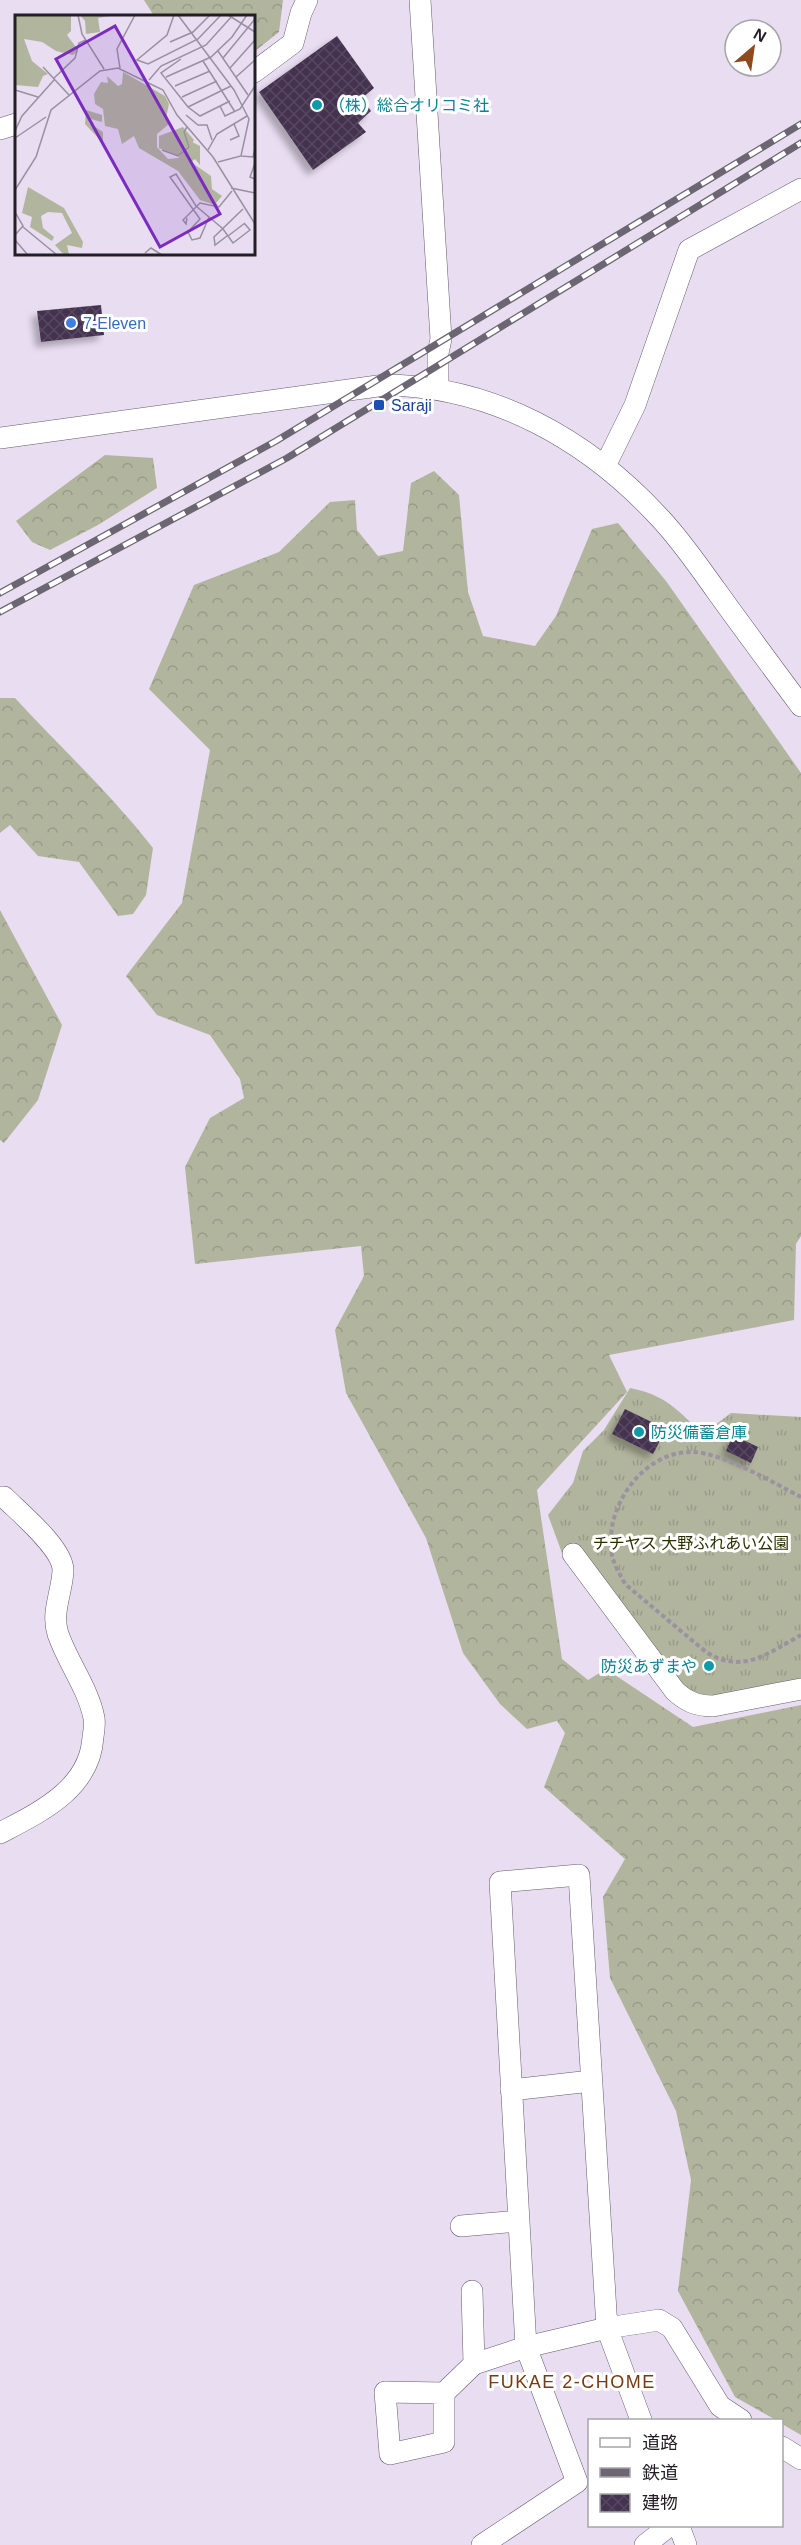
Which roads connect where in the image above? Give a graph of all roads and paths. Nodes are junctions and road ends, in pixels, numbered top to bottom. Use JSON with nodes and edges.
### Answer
{"nodes":[{"id":1,"x":307,"y":0,"type":"edge"},
{"id":2,"x":420,"y":0,"type":"edge"},
{"id":3,"x":255,"y":71,"type":"edge"},
{"id":4,"x":15,"y":124,"type":"edge"},
{"id":5,"x":0,"y":129,"type":"edge"},
{"id":6,"x":801,"y":189,"type":"edge"},
{"id":7,"x":438,"y":388,"type":"junction"},
{"id":8,"x":0,"y":438,"type":"edge"},
{"id":9,"x":605,"y":466,"type":"junction"},
{"id":10,"x":801,"y":705,"type":"edge"},
{"id":11,"x":0,"y":1497,"type":"edge"},
{"id":12,"x":801,"y":1497,"type":"edge"},
{"id":13,"x":573,"y":1554,"type":"dead end"},
{"id":14,"x":801,"y":1635,"type":"edge"},
{"id":15,"x":801,"y":1689,"type":"edge"},
{"id":16,"x":0,"y":1833,"type":"edge"},
{"id":17,"x":591,"y":2081,"type":"junction"},
{"id":18,"x":511,"y":2090,"type":"junction"},
{"id":19,"x":519,"y":2221,"type":"junction"},
{"id":20,"x":461,"y":2226,"type":"dead end"},
{"id":21,"x":472,"y":2291,"type":"dead end"},
{"id":22,"x":607,"y":2328,"type":"junction"},
{"id":23,"x":526,"y":2347,"type":"junction"},
{"id":24,"x":474,"y":2364,"type":"junction"},
{"id":25,"x":444,"y":2393,"type":"dead end"},
{"id":26,"x":640,"y":2419,"type":"edge"},
{"id":27,"x":738,"y":2419,"type":"edge"},
{"id":28,"x":783,"y":2448,"type":"edge"},
{"id":29,"x":801,"y":2458,"type":"edge"},
{"id":30,"x":668,"y":2527,"type":"edge"},
{"id":31,"x":679,"y":2527,"type":"edge"},
{"id":32,"x":482,"y":2545,"type":"edge"},
{"id":33,"x":645,"y":2545,"type":"edge"},
{"id":34,"x":686,"y":2545,"type":"edge"}],
"edges":[{"from":1,"to":3,"type":"street"},
{"from":2,"to":7,"type":"street"},
{"from":4,"to":5,"type":"street"},
{"from":6,"to":9,"type":"street"},
{"from":7,"to":8,"type":"street"},
{"from":7,"to":9,"type":"street"},
{"from":9,"to":10,"type":"street"},
{"from":11,"to":16,"type":"street"},
{"from":12,"to":14,"type":"path"},
{"from":13,"to":15,"type":"street"},
{"from":17,"to":18,"type":"street"},
{"from":17,"to":18,"type":"street"},
{"from":17,"to":22,"type":"street"},
{"from":18,"to":19,"type":"street"},
{"from":19,"to":20,"type":"street"},
{"from":19,"to":23,"type":"street"},
{"from":21,"to":24,"type":"street"},
{"from":22,"to":23,"type":"street"},
{"from":22,"to":26,"type":"street"},
{"from":22,"to":27,"type":"street"},
{"from":23,"to":24,"type":"street"},
{"from":23,"to":32,"type":"street"},
{"from":24,"to":25,"type":"street"},
{"from":28,"to":29,"type":"street"},
{"from":30,"to":33,"type":"street"},
{"from":31,"to":34,"type":"street"}]}
